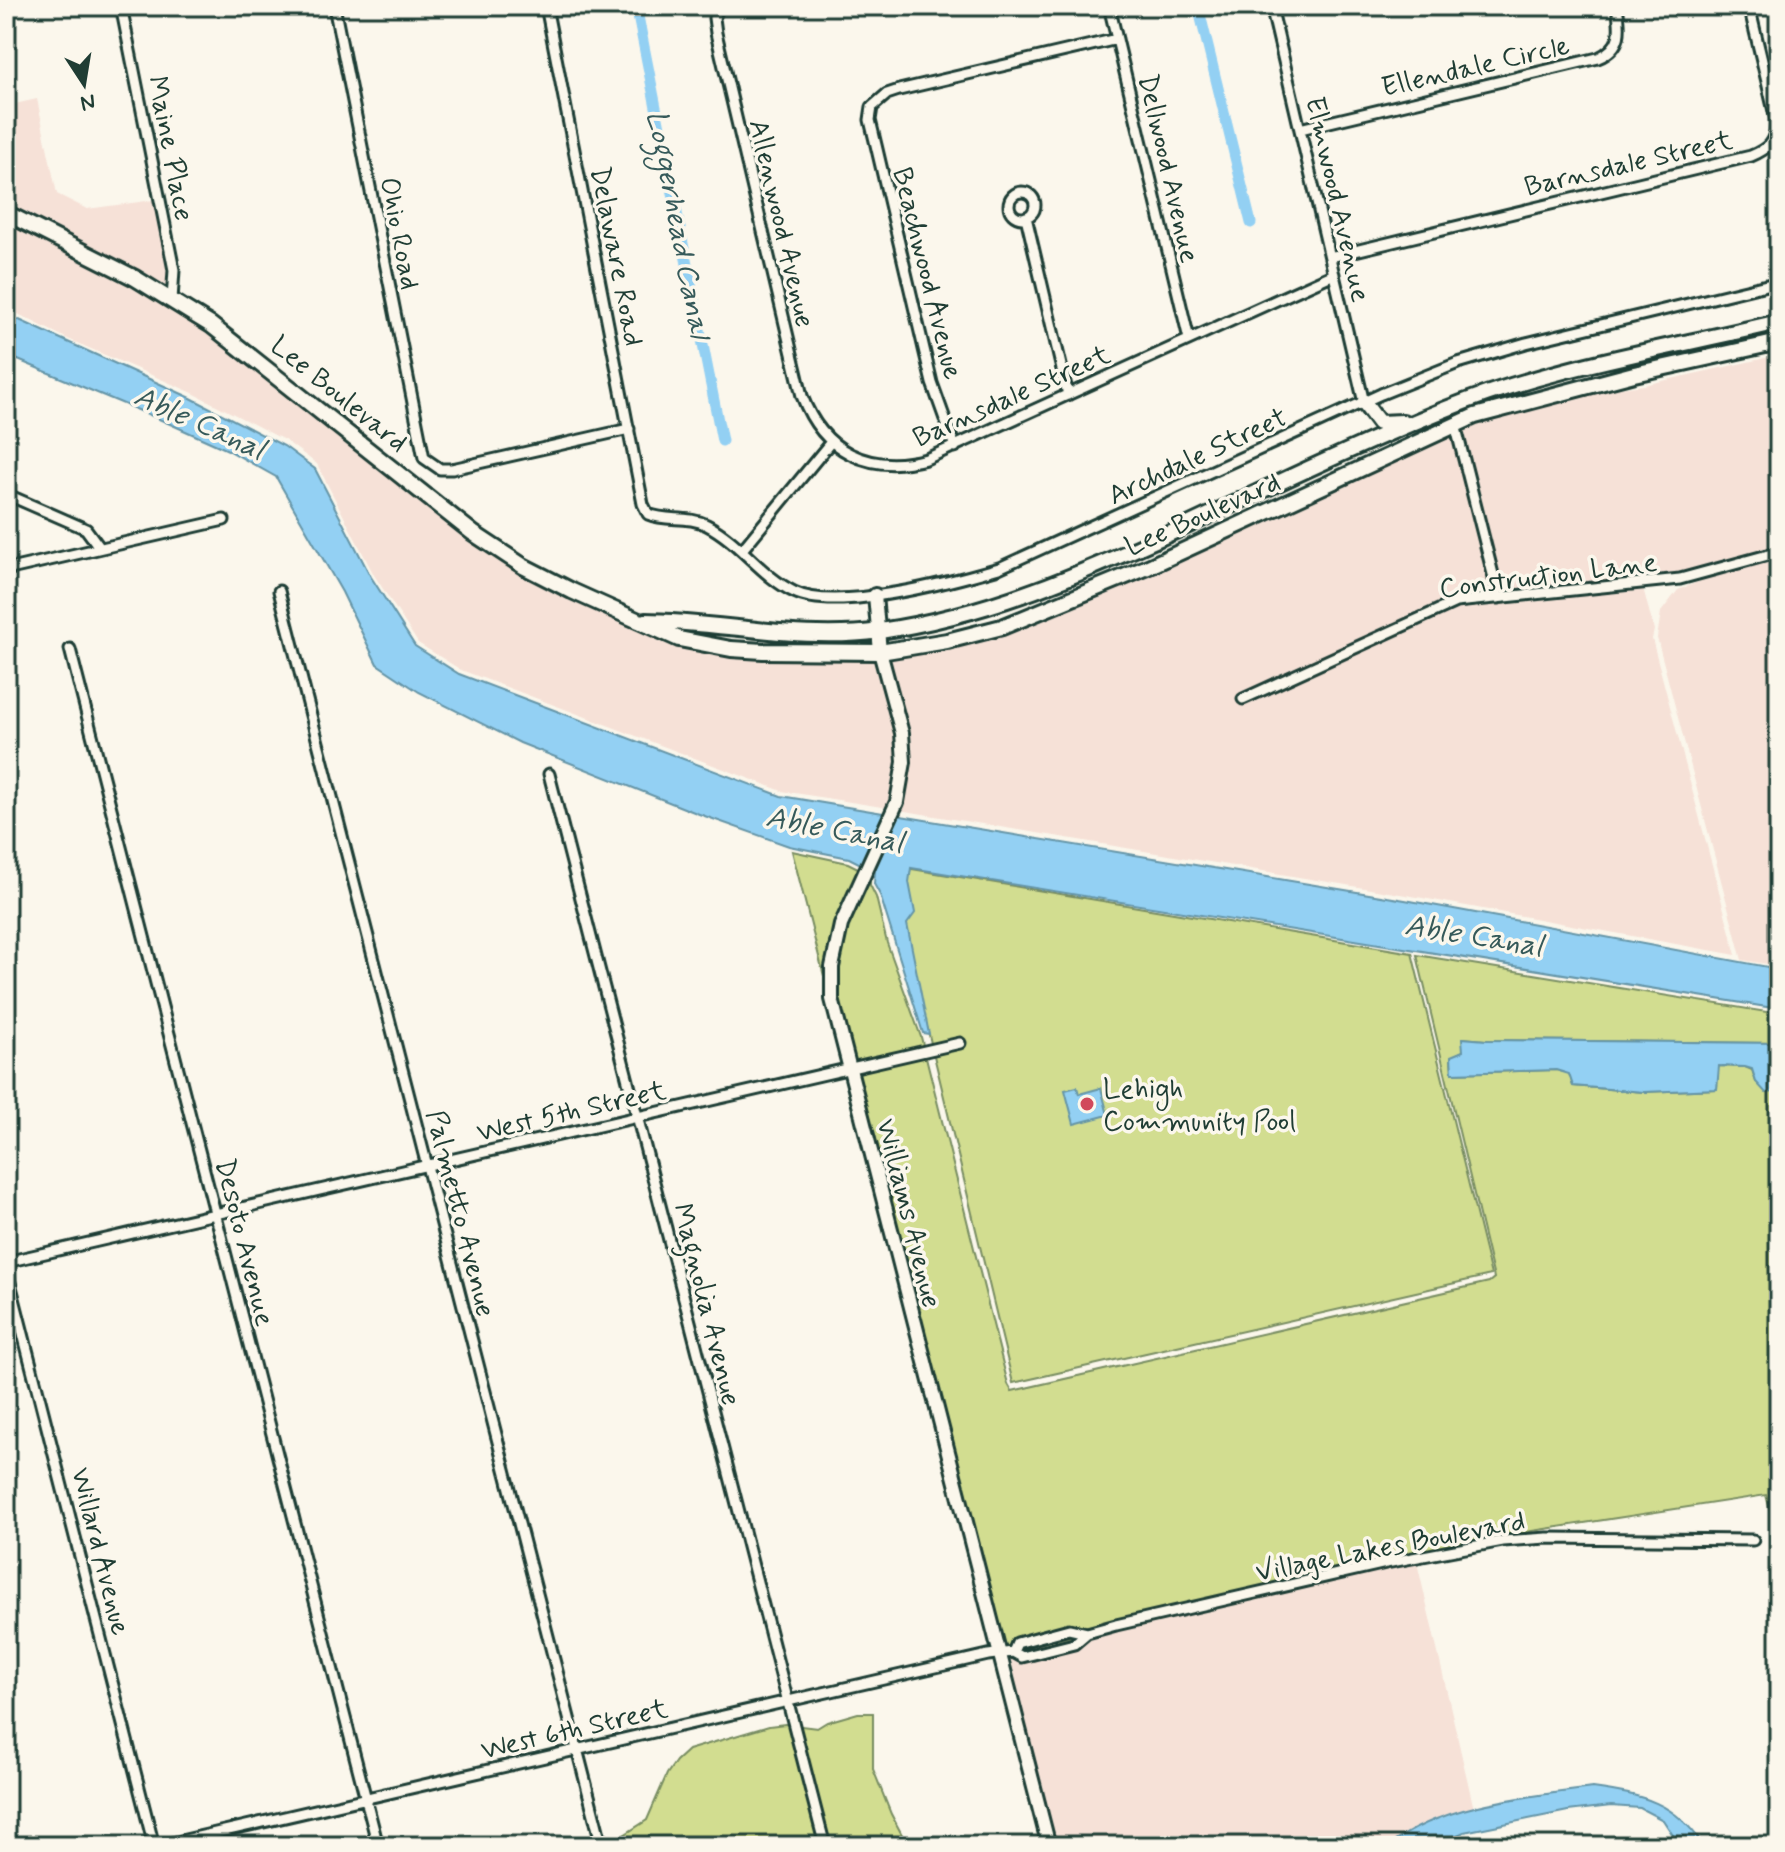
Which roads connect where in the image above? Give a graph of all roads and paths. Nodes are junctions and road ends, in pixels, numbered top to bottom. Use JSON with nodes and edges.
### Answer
{"nodes":[{"id":1,"x":121,"y":6,"type":"edge"},
{"id":2,"x":334,"y":6,"type":"edge"},
{"id":3,"x":546,"y":6,"type":"edge"},
{"id":4,"x":719,"y":6,"type":"edge"},
{"id":5,"x":1109,"y":6,"type":"edge"},
{"id":6,"x":1271,"y":6,"type":"edge"},
{"id":7,"x":1617,"y":6,"type":"edge"},
{"id":8,"x":1749,"y":6,"type":"edge"},
{"id":9,"x":1117,"y":39,"type":"junction"},
{"id":10,"x":1300,"y":129,"type":"junction"},
{"id":11,"x":6,"y":213,"type":"edge"},
{"id":12,"x":1026,"y":217,"type":"dead end"},
{"id":13,"x":1330,"y":257,"type":"junction"},
{"id":14,"x":1334,"y":274,"type":"junction"},
{"id":15,"x":1779,"y":282,"type":"edge"},
{"id":16,"x":172,"y":300,"type":"junction"},
{"id":17,"x":1779,"y":322,"type":"edge"},
{"id":18,"x":1715,"y":337,"type":"junction"},
{"id":19,"x":1189,"y":339,"type":"junction"},
{"id":20,"x":1779,"y":342,"type":"edge"},
{"id":21,"x":1647,"y":371,"type":"junction"},
{"id":22,"x":1068,"y":395,"type":"junction"},
{"id":23,"x":1364,"y":403,"type":"junction"},
{"id":24,"x":1449,"y":407,"type":"junction"},
{"id":25,"x":1416,"y":421,"type":"junction"},
{"id":26,"x":1455,"y":424,"type":"junction"},
{"id":27,"x":629,"y":429,"type":"junction"},
{"id":28,"x":830,"y":443,"type":"junction"},
{"id":29,"x":955,"y":447,"type":"junction"},
{"id":30,"x":1357,"y":448,"type":"junction"},
{"id":31,"x":1314,"y":467,"type":"junction"},
{"id":32,"x":6,"y":494,"type":"edge"},
{"id":33,"x":648,"y":514,"type":"joint"},
{"id":34,"x":224,"y":520,"type":"dead end"},
{"id":35,"x":1232,"y":528,"type":"junction"},
{"id":36,"x":100,"y":548,"type":"junction"},
{"id":37,"x":742,"y":550,"type":"junction"},
{"id":38,"x":1779,"y":552,"type":"edge"},
{"id":39,"x":6,"y":570,"type":"edge"},
{"id":40,"x":279,"y":591,"type":"dead end"},
{"id":41,"x":875,"y":595,"type":"junction"},
{"id":42,"x":1499,"y":598,"type":"junction"},
{"id":43,"x":637,"y":621,"type":"junction"},
{"id":44,"x":878,"y":631,"type":"junction"},
{"id":45,"x":70,"y":649,"type":"dead end"},
{"id":46,"x":880,"y":652,"type":"junction"},
{"id":47,"x":1243,"y":699,"type":"dead end"},
{"id":48,"x":549,"y":774,"type":"dead end"},
{"id":49,"x":960,"y":1043,"type":"dead end"},
{"id":50,"x":848,"y":1069,"type":"junction"},
{"id":51,"x":638,"y":1117,"type":"junction"},
{"id":52,"x":427,"y":1165,"type":"junction"},
{"id":53,"x":216,"y":1214,"type":"junction"},
{"id":54,"x":6,"y":1265,"type":"edge"},
{"id":55,"x":1753,"y":1540,"type":"dead end"},
{"id":56,"x":1087,"y":1633,"type":"junction"},
{"id":57,"x":1013,"y":1652,"type":"junction"},
{"id":58,"x":999,"y":1655,"type":"junction"},
{"id":59,"x":788,"y":1701,"type":"junction"},
{"id":60,"x":577,"y":1750,"type":"junction"},
{"id":61,"x":366,"y":1799,"type":"junction"},
{"id":62,"x":156,"y":1846,"type":"edge"},
{"id":63,"x":378,"y":1846,"type":"edge"},
{"id":64,"x":602,"y":1846,"type":"edge"},
{"id":65,"x":825,"y":1846,"type":"edge"},
{"id":66,"x":1049,"y":1846,"type":"edge"}],
"edges":[{"from":1,"to":16,"type":"street","name":"Maine Place"},
{"from":2,"to":27,"type":"street","name":"Ohio Road"},
{"from":3,"to":27,"type":"street","name":"Delaware Road"},
{"from":4,"to":28,"type":"street","name":"Allenwood Avenue"},
{"from":5,"to":9,"type":"street","name":"Dellwood Avenue"},
{"from":6,"to":10,"type":"street","name":"Elmwood Avenue"},
{"from":7,"to":10,"type":"street","name":"Ellendale Circle"},
{"from":8,"to":13,"type":"street","name":"Barnsdale Street"},
{"from":9,"to":19,"type":"street","name":"Dellwood Avenue"},
{"from":9,"to":29,"type":"street","name":"Beachwood Avenue"},
{"from":10,"to":13,"type":"street","name":"Elmwood Avenue"},
{"from":11,"to":16,"type":"main road","name":"Lee Boulevard"},
{"from":12,"to":22,"type":"street"},
{"from":13,"to":14,"type":"street","name":"Elmwood Avenue"},
{"from":14,"to":19,"type":"street","name":"Barnsdale Street"},
{"from":14,"to":23,"type":"street","name":"Elmwood Avenue"},
{"from":15,"to":23,"type":"street","name":"Archdale Street"},
{"from":16,"to":43,"type":"main road","name":"Lee Boulevard"},
{"from":17,"to":18,"type":"main road","name":"Lee Boulevard"},
{"from":18,"to":21,"type":"main road"},
{"from":18,"to":24,"type":"main road","name":"Lee Boulevard"},
{"from":19,"to":22,"type":"street","name":"Barnsdale Street"},
{"from":20,"to":21,"type":"main road","name":"Lee Boulevard"},
{"from":21,"to":26,"type":"main road","name":"Lee Boulevard"},
{"from":22,"to":29,"type":"street","name":"Barnsdale Street"},
{"from":23,"to":25,"type":"main road"},
{"from":23,"to":30,"type":"main road"},
{"from":23,"to":41,"type":"street","name":"Archdale Street"},
{"from":24,"to":25,"type":"main road","name":"Lee Boulevard"},
{"from":24,"to":26,"type":"main road"},
{"from":25,"to":30,"type":"main road","name":"Lee Boulevard"},
{"from":26,"to":35,"type":"main road","name":"Lee Boulevard"},
{"from":26,"to":42,"type":"street"},
{"from":27,"to":33,"type":"street","name":"Delaware Road"},
{"from":28,"to":29,"type":"street","name":"Barnsdale Street"},
{"from":28,"to":37,"type":"street"},
{"from":30,"to":31,"type":"main road","name":"Lee Boulevard"},
{"from":31,"to":35,"type":"main road"},
{"from":31,"to":44,"type":"main road","name":"Lee Boulevard"},
{"from":32,"to":36,"type":"street"},
{"from":33,"to":37,"type":"street","name":"Archdale Street"},
{"from":34,"to":36,"type":"street"},
{"from":35,"to":46,"type":"main road","name":"Lee Boulevard"},
{"from":36,"to":39,"type":"street"},
{"from":37,"to":41,"type":"street","name":"Archdale Street"},
{"from":38,"to":42,"type":"street","name":"Construction Lane"},
{"from":40,"to":52,"type":"street","name":"Palmetto Avenue"},
{"from":41,"to":44,"type":"street","name":"Williams Avenue"},
{"from":42,"to":47,"type":"street","name":"Construction Lane"},
{"from":43,"to":44,"type":"main road","name":"Lee Boulevard"},
{"from":43,"to":46,"type":"main road","name":"Lee Boulevard"},
{"from":44,"to":46,"type":"street","name":"Williams Avenue"},
{"from":45,"to":53,"type":"street","name":"Desoto Avenue"},
{"from":46,"to":50,"type":"street","name":"Williams Avenue"},
{"from":48,"to":51,"type":"street","name":"Magnolia Avenue"},
{"from":49,"to":50,"type":"street","name":"West 5th Street"},
{"from":50,"to":51,"type":"street","name":"West 5th Street"},
{"from":50,"to":58,"type":"street","name":"Williams Avenue"},
{"from":51,"to":52,"type":"street","name":"West 5th Street"},
{"from":51,"to":59,"type":"street","name":"Magnolia Avenue"},
{"from":52,"to":53,"type":"street","name":"West 5th Street"},
{"from":52,"to":60,"type":"street","name":"Palmetto Avenue"},
{"from":53,"to":54,"type":"street","name":"West 5th Street"},
{"from":53,"to":61,"type":"street","name":"Desoto Avenue"},
{"from":54,"to":62,"type":"street","name":"Willard Avenue"},
{"from":55,"to":56,"type":"street","name":"Village Lakes Boulevard"},
{"from":56,"to":57,"type":"street","name":"Village Lakes Boulevard"},
{"from":56,"to":57,"type":"street","name":"Village Lakes Boulevard"},
{"from":57,"to":58,"type":"street","name":"Village Lakes Boulevard"},
{"from":58,"to":59,"type":"street","name":"West 6th Street"},
{"from":58,"to":66,"type":"street","name":"Williams Avenue"},
{"from":59,"to":60,"type":"street","name":"West 6th Street"},
{"from":59,"to":65,"type":"street","name":"Magnolia Avenue"},
{"from":60,"to":61,"type":"street","name":"West 6th Street"},
{"from":60,"to":64,"type":"street","name":"Palmetto Avenue"},
{"from":61,"to":62,"type":"street","name":"West 6th Street"},
{"from":61,"to":63,"type":"street","name":"Desoto Avenue"}]}
